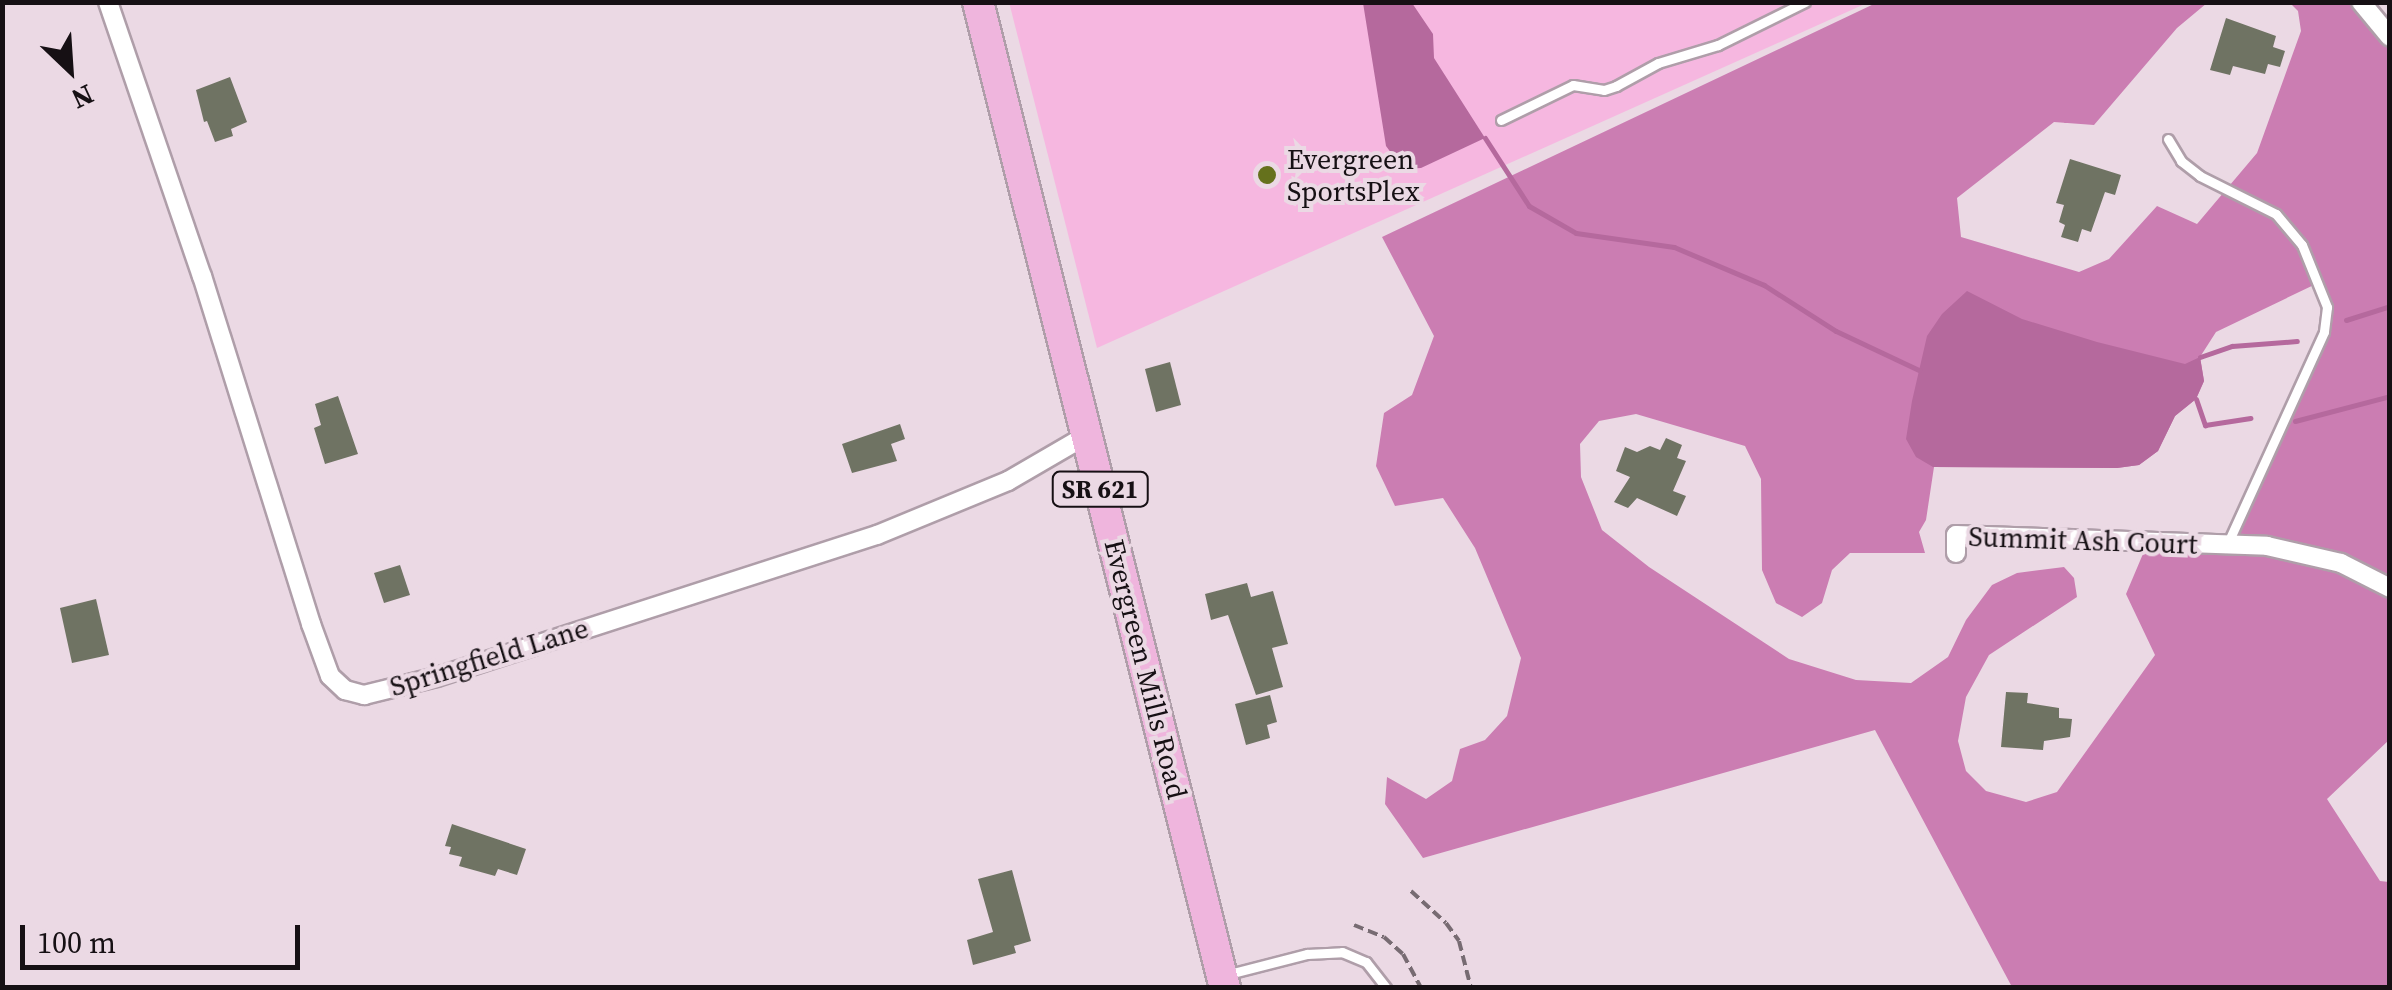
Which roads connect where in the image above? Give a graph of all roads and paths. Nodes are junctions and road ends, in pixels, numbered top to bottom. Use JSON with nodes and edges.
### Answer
{"nodes":[{"id":1,"x":108,"y":2,"type":"edge"},
{"id":2,"x":978,"y":2,"type":"edge"},
{"id":3,"x":1805,"y":2,"type":"edge"},
{"id":4,"x":2361,"y":2,"type":"edge"},
{"id":5,"x":2390,"y":36,"type":"edge"},
{"id":6,"x":1500,"y":120,"type":"dead end"},
{"id":7,"x":2168,"y":139,"type":"dead end"},
{"id":8,"x":1087,"y":436,"type":"junction"},
{"id":9,"x":2227,"y":544,"type":"junction"},
{"id":10,"x":1956,"y":553,"type":"dead end"},
{"id":11,"x":2390,"y":588,"type":"edge"},
{"id":12,"x":1410,"y":891,"type":"dead end"},
{"id":13,"x":1354,"y":926,"type":"dead end"},
{"id":14,"x":1224,"y":982,"type":"edge"},
{"id":15,"x":1386,"y":988,"type":"edge"},
{"id":16,"x":1421,"y":988,"type":"edge"},
{"id":17,"x":1471,"y":988,"type":"edge"}],
"edges":[{"from":1,"to":8,"type":"street","name":"Springfield Lane"},
{"from":2,"to":8,"type":"main road","name":"Evergreen Mills Road","number":"SR 621"},
{"from":3,"to":6,"type":"lane"},
{"from":4,"to":5,"type":"street"},
{"from":7,"to":9,"type":"lane","name":"Summit Ash Court"},
{"from":8,"to":14,"type":"main road","name":"Evergreen Mills Road","number":"SR 621"},
{"from":9,"to":10,"type":"street","name":"Summit Ash Court"},
{"from":9,"to":11,"type":"street","name":"Summit Ash Court"},
{"from":12,"to":17,"type":"path"},
{"from":13,"to":16,"type":"path"},
{"from":14,"to":15,"type":"lane"}]}
